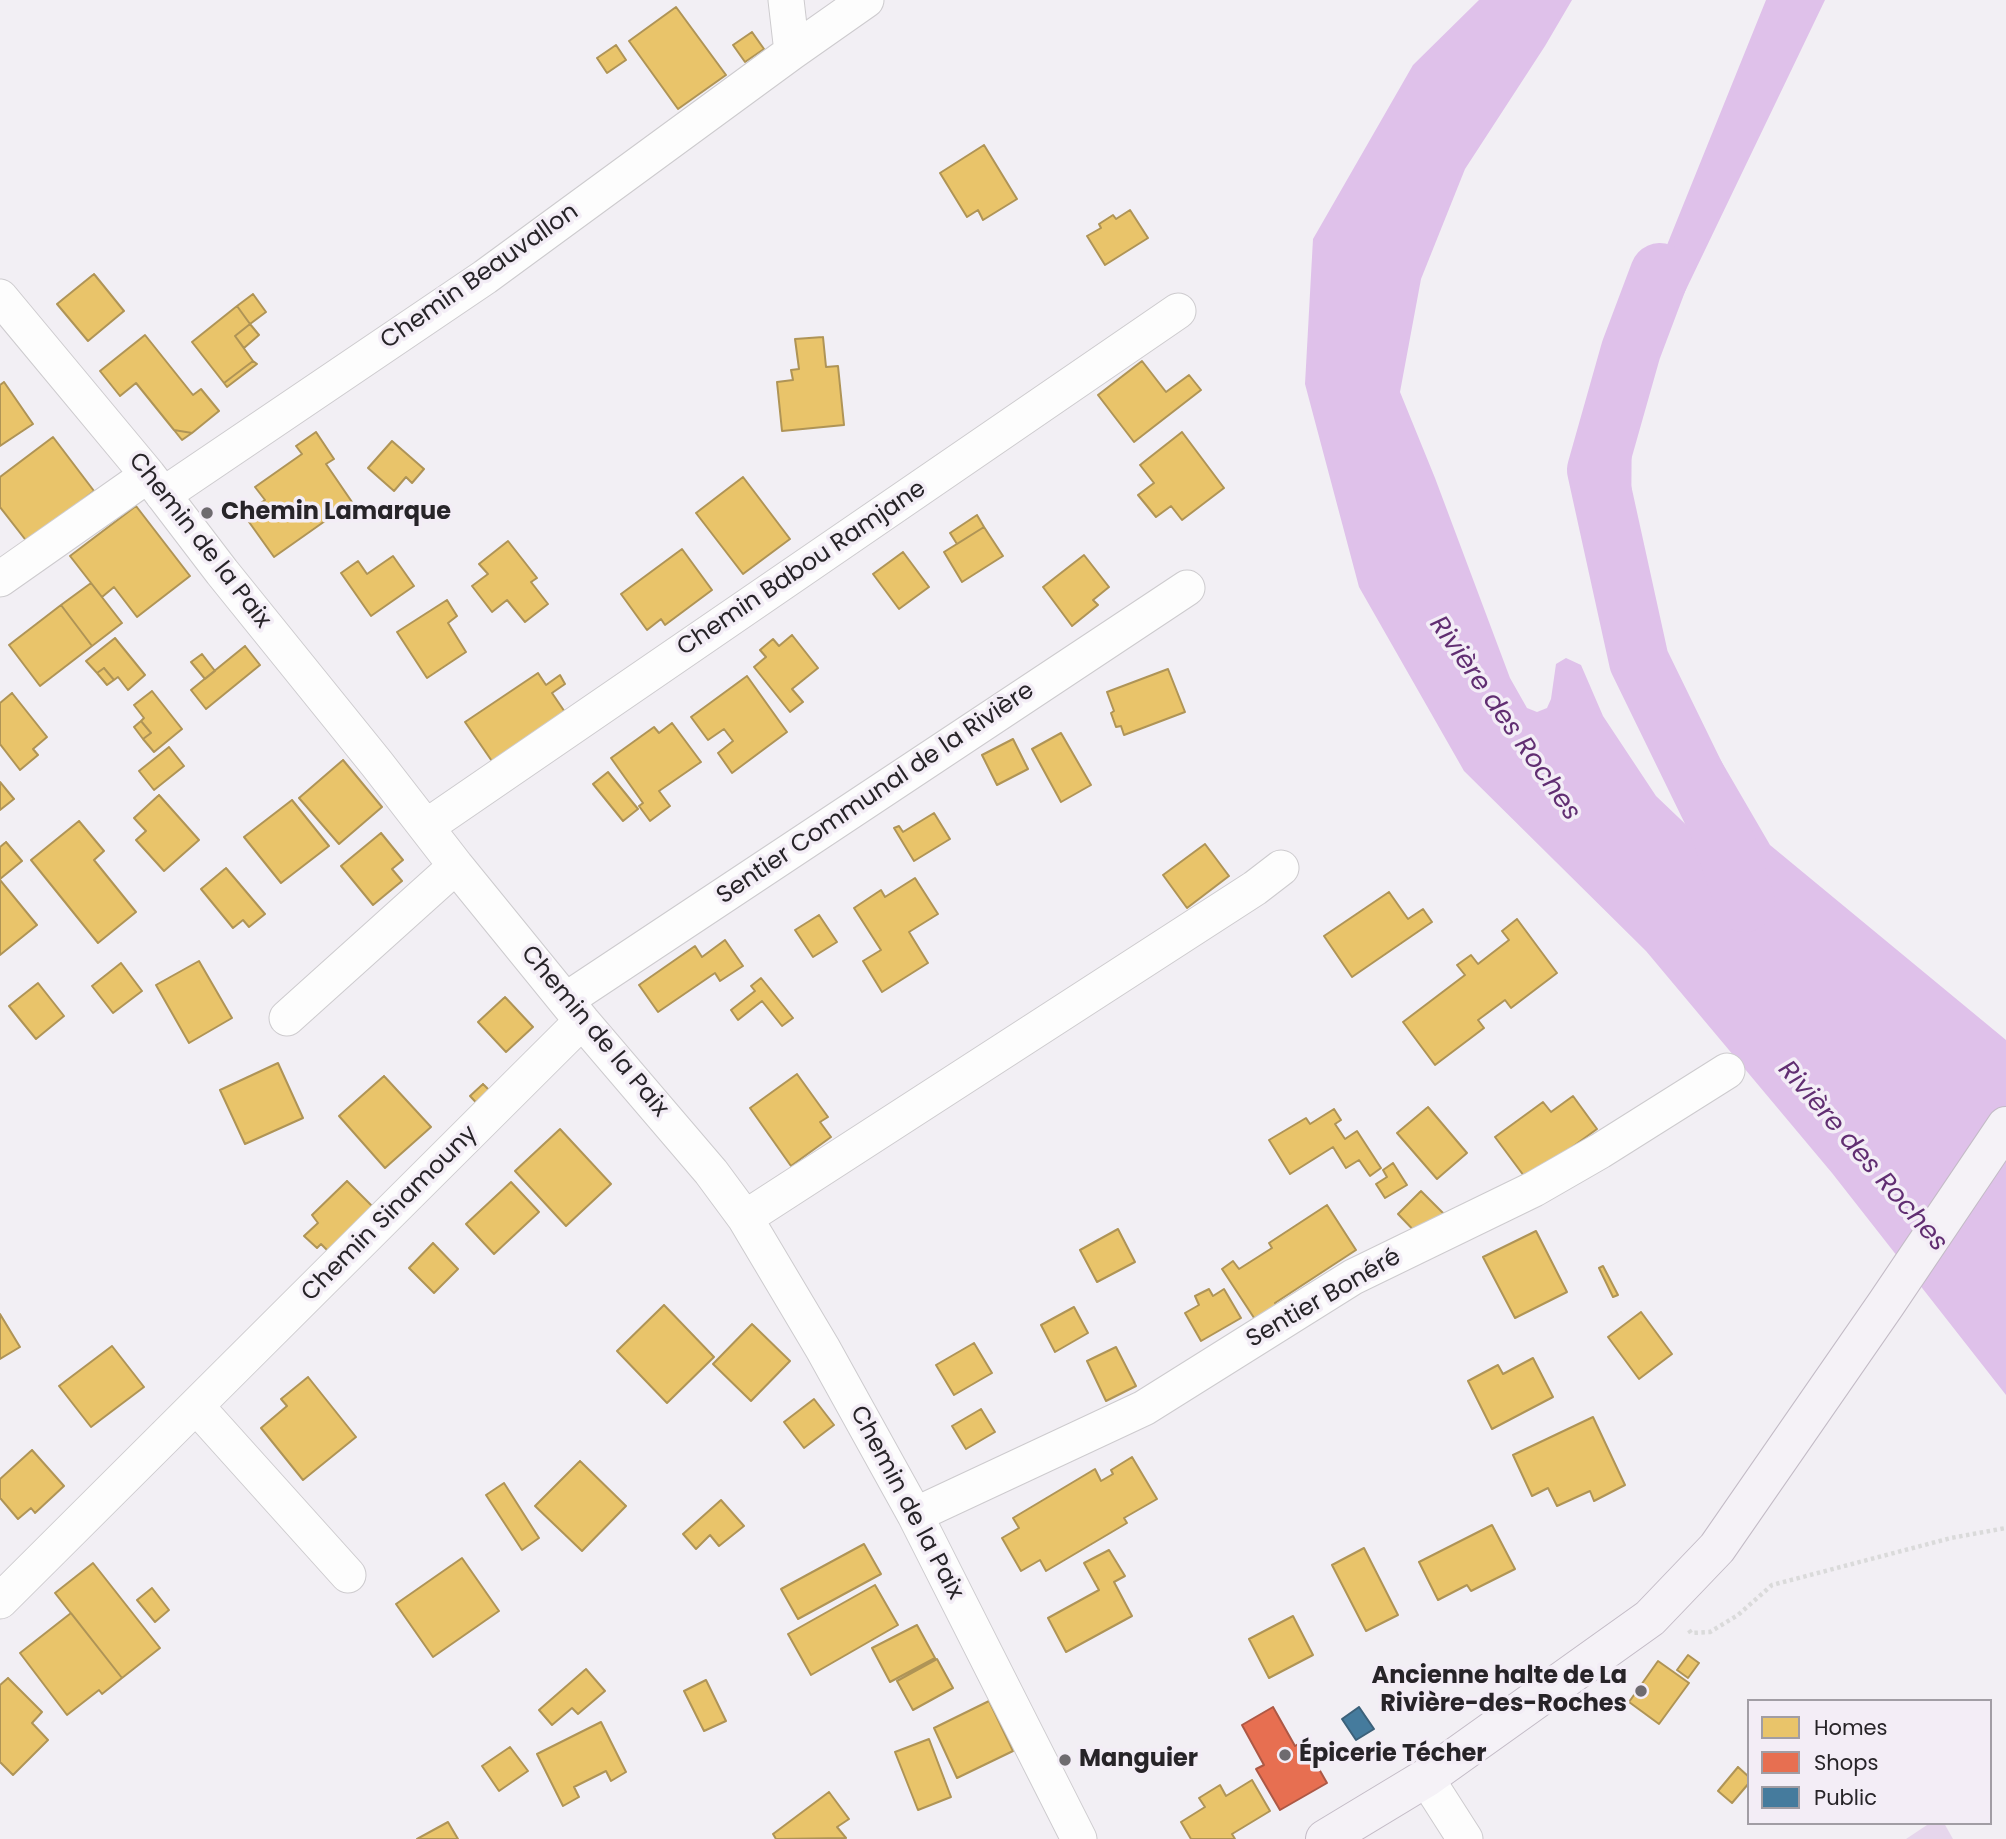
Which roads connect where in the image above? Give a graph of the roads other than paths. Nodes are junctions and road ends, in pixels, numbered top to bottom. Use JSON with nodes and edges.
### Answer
{"nodes":[{"id":1,"x":786,"y":0,"type":"edge"},
{"id":2,"x":866,"y":0,"type":"edge"},
{"id":3,"x":792,"y":52,"type":"junction"},
{"id":4,"x":0,"y":297,"type":"edge"},
{"id":5,"x":1178,"y":312,"type":"dead end"},
{"id":6,"x":155,"y":485,"type":"junction"},
{"id":7,"x":0,"y":579,"type":"edge"},
{"id":8,"x":1186,"y":588,"type":"dead end"},
{"id":9,"x":426,"y":827,"type":"junction"},
{"id":10,"x":456,"y":866,"type":"junction"},
{"id":11,"x":1281,"y":868,"type":"dead end"},
{"id":12,"x":574,"y":1010,"type":"junction"},
{"id":13,"x":287,"y":1018,"type":"dead end"},
{"id":14,"x":1727,"y":1072,"type":"dead end"},
{"id":15,"x":2006,"y":1126,"type":"edge"},
{"id":16,"x":745,"y":1218,"type":"junction"},
{"id":17,"x":196,"y":1406,"type":"junction"},
{"id":18,"x":915,"y":1516,"type":"junction"},
{"id":19,"x":348,"y":1575,"type":"dead end"},
{"id":20,"x":0,"y":1601,"type":"edge"},
{"id":21,"x":1426,"y":1778,"type":"junction"},
{"id":22,"x":1079,"y":1839,"type":"edge"},
{"id":23,"x":1325,"y":1839,"type":"edge"},
{"id":24,"x":1465,"y":1839,"type":"edge"}],
"edges":[{"from":1,"to":3,"type":"street"},
{"from":2,"to":3,"type":"street","name":"Chemin Beauvallon"},
{"from":3,"to":6,"type":"street","name":"Chemin Beauvallon"},
{"from":4,"to":6,"type":"street","name":"Chemin de la Paix"},
{"from":5,"to":9,"type":"street","name":"Chemin Babou Ramjane"},
{"from":6,"to":7,"type":"street"},
{"from":6,"to":9,"type":"street","name":"Chemin de la Paix"},
{"from":8,"to":12,"type":"street","name":"Sentier Communal de la Rivière"},
{"from":9,"to":10,"type":"street","name":"Chemin de la Paix"},
{"from":10,"to":12,"type":"street","name":"Chemin de la Paix"},
{"from":10,"to":13,"type":"street"},
{"from":11,"to":16,"type":"street"},
{"from":12,"to":16,"type":"street","name":"Chemin de la Paix"},
{"from":12,"to":17,"type":"street","name":"Chemin Sinamouny"},
{"from":14,"to":18,"type":"street","name":"Sentier Bonéré"},
{"from":15,"to":21,"type":"main road"},
{"from":16,"to":18,"type":"street","name":"Chemin de la Paix"},
{"from":17,"to":19,"type":"street"},
{"from":17,"to":20,"type":"street","name":"Chemin Sinamouny"},
{"from":18,"to":22,"type":"street","name":"Chemin de la Paix"},
{"from":21,"to":23,"type":"main road"},
{"from":21,"to":24,"type":"street"}]}
